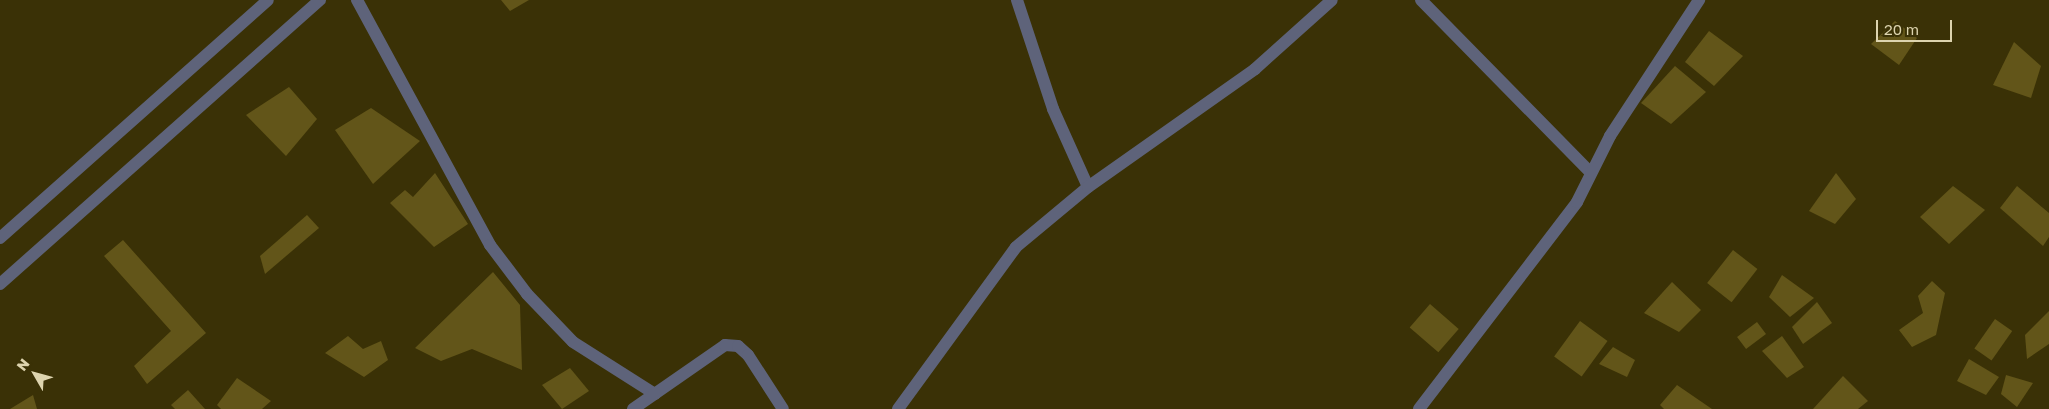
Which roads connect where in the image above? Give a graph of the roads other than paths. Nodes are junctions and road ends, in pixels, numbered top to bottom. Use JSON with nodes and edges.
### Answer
{"nodes":[{"id":1,"x":268,"y":0,"type":"edge"},
{"id":2,"x":320,"y":0,"type":"edge"},
{"id":3,"x":357,"y":0,"type":"edge"},
{"id":4,"x":1017,"y":0,"type":"edge"},
{"id":5,"x":1332,"y":0,"type":"edge"},
{"id":6,"x":1421,"y":0,"type":"edge"},
{"id":7,"x":1699,"y":0,"type":"edge"},
{"id":8,"x":1590,"y":172,"type":"junction"},
{"id":9,"x":1088,"y":187,"type":"junction"},
{"id":10,"x":0,"y":238,"type":"edge"},
{"id":11,"x":0,"y":284,"type":"edge"},
{"id":12,"x":655,"y":394,"type":"junction"},
{"id":13,"x":633,"y":409,"type":"edge"},
{"id":14,"x":783,"y":409,"type":"edge"},
{"id":15,"x":898,"y":409,"type":"edge"},
{"id":16,"x":1419,"y":409,"type":"edge"}],
"edges":[{"from":1,"to":10,"type":"street"},
{"from":2,"to":11,"type":"street"},
{"from":3,"to":12,"type":"street"},
{"from":4,"to":9,"type":"street"},
{"from":5,"to":9,"type":"street"},
{"from":6,"to":8,"type":"street"},
{"from":7,"to":8,"type":"street"},
{"from":8,"to":16,"type":"street"},
{"from":9,"to":15,"type":"street"},
{"from":12,"to":13,"type":"street"},
{"from":12,"to":14,"type":"street"}]}
